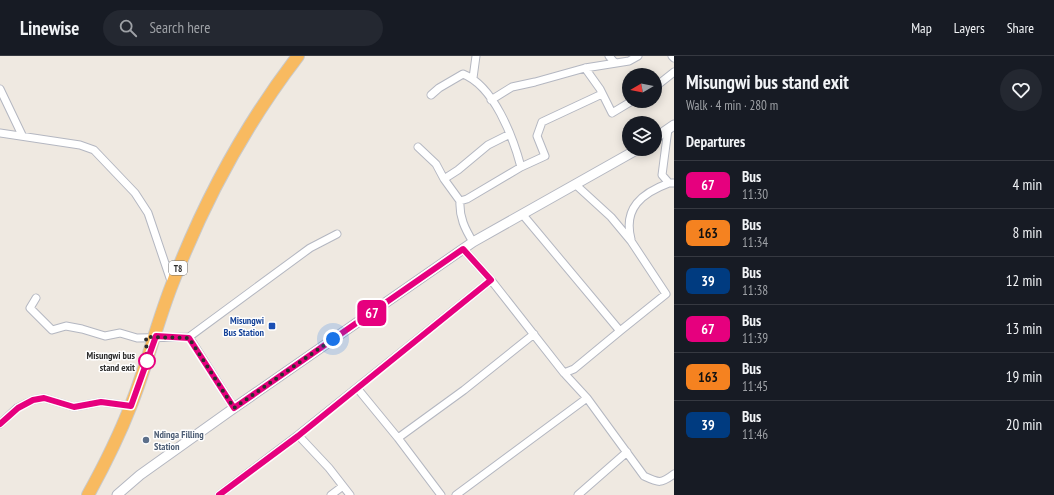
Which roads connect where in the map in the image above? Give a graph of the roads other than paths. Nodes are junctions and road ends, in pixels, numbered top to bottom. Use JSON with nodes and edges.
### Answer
{"nodes":[{"id":1,"x":298,"y":56,"type":"edge"},
{"id":2,"x":476,"y":56,"type":"edge"},
{"id":3,"x":609,"y":56,"type":"edge"},
{"id":4,"x":638,"y":56,"type":"edge"},
{"id":5,"x":615,"y":63,"type":"junction"},
{"id":6,"x":585,"y":68,"type":"junction"},
{"id":7,"x":674,"y":72,"type":"edge"},
{"id":8,"x":473,"y":78,"type":"junction"},
{"id":9,"x":662,"y":81,"type":"edge"},
{"id":10,"x":0,"y":88,"type":"edge"},
{"id":11,"x":602,"y":94,"type":"junction"},
{"id":12,"x":431,"y":95,"type":"dead end"},
{"id":13,"x":491,"y":100,"type":"junction"},
{"id":14,"x":622,"y":107,"type":"edge"},
{"id":15,"x":671,"y":127,"type":"edge"},
{"id":16,"x":0,"y":133,"type":"edge"},
{"id":17,"x":662,"y":133,"type":"edge"},
{"id":18,"x":510,"y":134,"type":"junction"},
{"id":19,"x":22,"y":136,"type":"junction"},
{"id":20,"x":418,"y":147,"type":"dead end"},
{"id":21,"x":626,"y":156,"type":"edge"},
{"id":22,"x":521,"y":167,"type":"junction"},
{"id":23,"x":444,"y":179,"type":"junction"},
{"id":24,"x":672,"y":183,"type":"edge"},
{"id":25,"x":576,"y":185,"type":"junction"},
{"id":26,"x":460,"y":201,"type":"junction"},
{"id":27,"x":522,"y":215,"type":"junction"},
{"id":28,"x":337,"y":234,"type":"dead end"},
{"id":29,"x":631,"y":241,"type":"junction"},
{"id":30,"x":473,"y":242,"type":"junction"},
{"id":31,"x":463,"y":249,"type":"junction"},
{"id":32,"x":491,"y":280,"type":"junction"},
{"id":33,"x":172,"y":284,"type":"junction"},
{"id":34,"x":36,"y":298,"type":"dead end"},
{"id":35,"x":620,"y":331,"type":"junction"},
{"id":36,"x":534,"y":334,"type":"junction"},
{"id":37,"x":156,"y":336,"type":"junction"},
{"id":38,"x":189,"y":338,"type":"junction"},
{"id":39,"x":564,"y":373,"type":"junction"},
{"id":40,"x":357,"y":388,"type":"junction"},
{"id":41,"x":587,"y":398,"type":"junction"},
{"id":42,"x":131,"y":406,"type":"junction"},
{"id":43,"x":234,"y":408,"type":"junction"},
{"id":44,"x":0,"y":424,"type":"edge"},
{"id":45,"x":298,"y":436,"type":"junction"},
{"id":46,"x":398,"y":438,"type":"junction"},
{"id":47,"x":627,"y":452,"type":"junction"},
{"id":48,"x":674,"y":474,"type":"edge"},
{"id":49,"x":343,"y":486,"type":"junction"},
{"id":50,"x":88,"y":495,"type":"edge"},
{"id":51,"x":117,"y":495,"type":"edge"},
{"id":52,"x":219,"y":495,"type":"edge"},
{"id":53,"x":331,"y":495,"type":"edge"},
{"id":54,"x":350,"y":495,"type":"edge"},
{"id":55,"x":441,"y":495,"type":"edge"},
{"id":56,"x":456,"y":495,"type":"edge"},
{"id":57,"x":578,"y":495,"type":"edge"}],
"edges":[{"from":1,"to":33,"type":"highway","number":"T8"},
{"from":2,"to":8,"type":"street"},
{"from":3,"to":5,"type":"street"},
{"from":4,"to":5,"type":"street"},
{"from":5,"to":6,"type":"street"},
{"from":6,"to":11,"type":"street"},
{"from":6,"to":13,"type":"street"},
{"from":7,"to":9,"type":"street"},
{"from":8,"to":12,"type":"street"},
{"from":8,"to":13,"type":"street"},
{"from":10,"to":19,"type":"street"},
{"from":11,"to":14,"type":"street"},
{"from":11,"to":22,"type":"street"},
{"from":13,"to":18,"type":"street"},
{"from":15,"to":17,"type":"street"},
{"from":15,"to":24,"type":"street"},
{"from":16,"to":19,"type":"street"},
{"from":18,"to":22,"type":"street"},
{"from":18,"to":23,"type":"street"},
{"from":19,"to":33,"type":"street"},
{"from":20,"to":23,"type":"street"},
{"from":21,"to":25,"type":"street"},
{"from":22,"to":26,"type":"street"},
{"from":23,"to":26,"type":"street"},
{"from":24,"to":29,"type":"street"},
{"from":25,"to":27,"type":"street"},
{"from":25,"to":29,"type":"street"},
{"from":26,"to":30,"type":"street"},
{"from":27,"to":30,"type":"street"},
{"from":27,"to":35,"type":"street"},
{"from":28,"to":38,"type":"street"},
{"from":29,"to":35,"type":"street"},
{"from":30,"to":31,"type":"street"},
{"from":31,"to":32,"type":"street"},
{"from":31,"to":43,"type":"street"},
{"from":32,"to":36,"type":"street"},
{"from":32,"to":40,"type":"street"},
{"from":33,"to":37,"type":"highway","number":"T8"},
{"from":34,"to":37,"type":"street"},
{"from":35,"to":39,"type":"street"},
{"from":36,"to":39,"type":"street"},
{"from":36,"to":46,"type":"street"},
{"from":37,"to":38,"type":"street"},
{"from":37,"to":42,"type":"highway","number":"T8"},
{"from":38,"to":43,"type":"street"},
{"from":39,"to":41,"type":"street"},
{"from":40,"to":45,"type":"street"},
{"from":40,"to":46,"type":"street"},
{"from":41,"to":47,"type":"street"},
{"from":41,"to":56,"type":"street"},
{"from":42,"to":44,"type":"street"},
{"from":42,"to":50,"type":"highway","number":"T8"},
{"from":43,"to":51,"type":"street"},
{"from":45,"to":49,"type":"street"},
{"from":45,"to":52,"type":"street"},
{"from":46,"to":55,"type":"street"},
{"from":47,"to":48,"type":"street"},
{"from":47,"to":57,"type":"street"},
{"from":49,"to":53,"type":"street"},
{"from":49,"to":54,"type":"street"}]}
